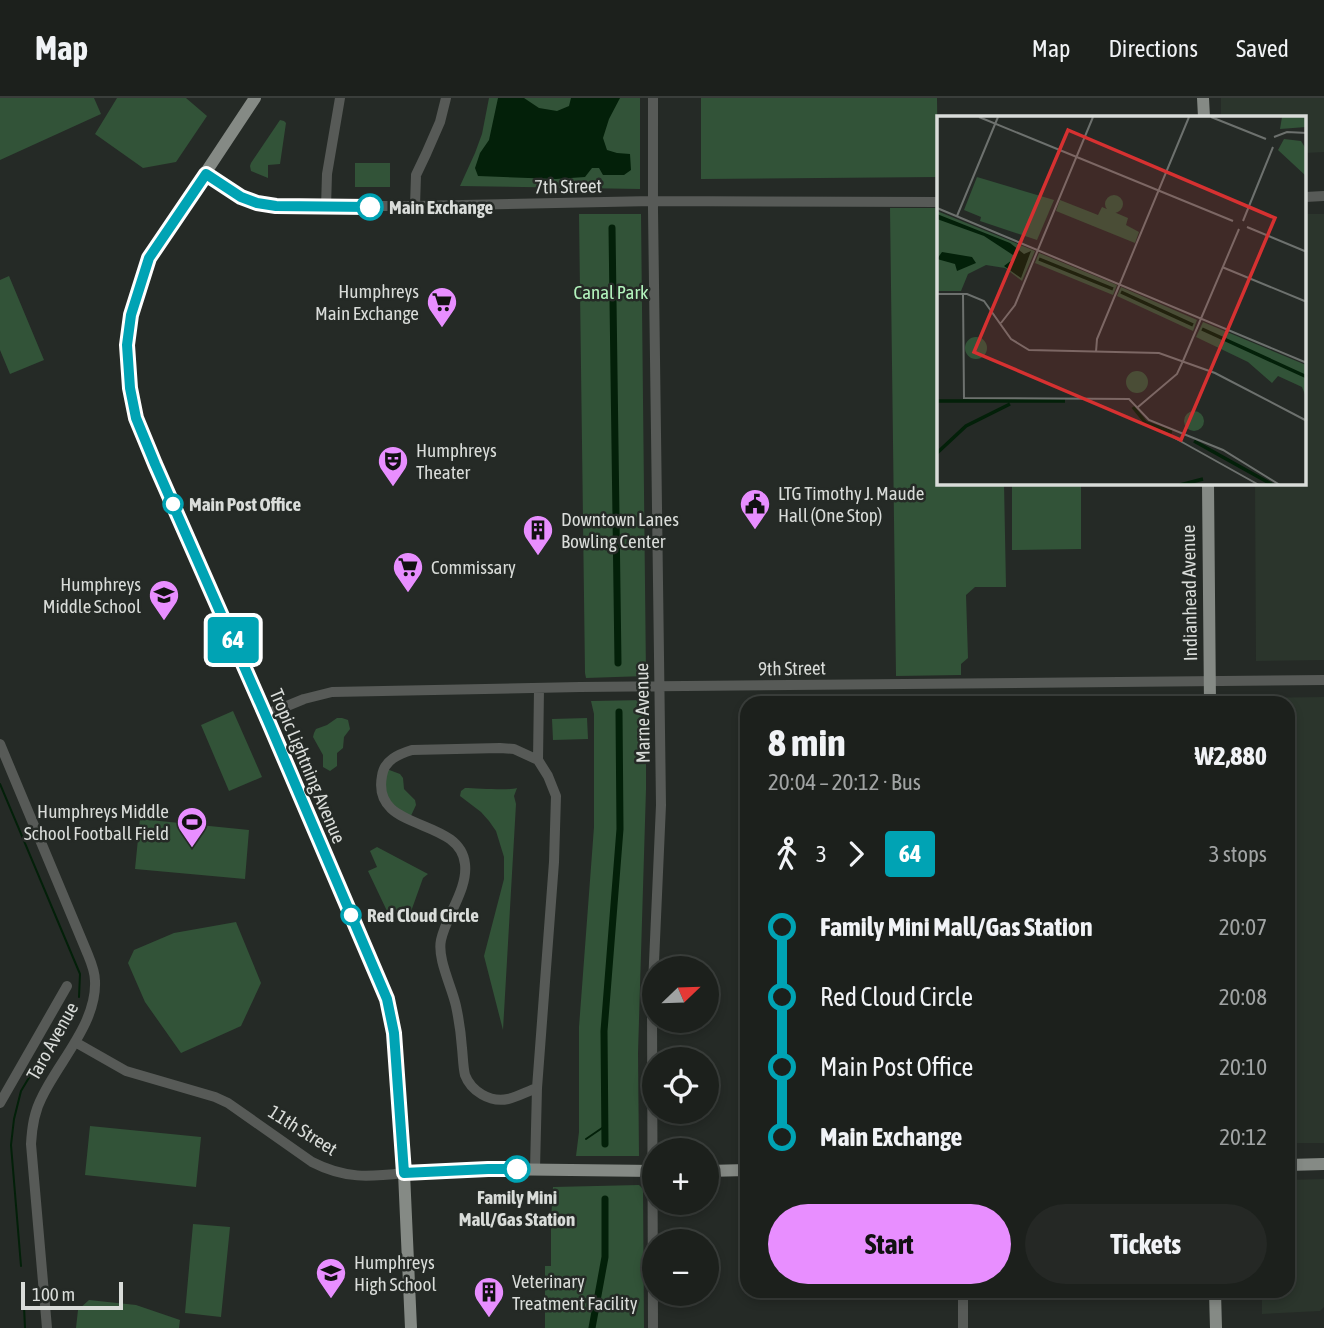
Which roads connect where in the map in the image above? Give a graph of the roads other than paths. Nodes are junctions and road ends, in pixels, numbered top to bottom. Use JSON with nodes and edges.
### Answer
{"nodes":[{"id":1,"x":255,"y":98,"type":"edge"},
{"id":2,"x":340,"y":98,"type":"edge"},
{"id":3,"x":446,"y":98,"type":"edge"},
{"id":4,"x":653,"y":98,"type":"edge"},
{"id":5,"x":1203,"y":98,"type":"edge"},
{"id":6,"x":1204,"y":116,"type":"edge"},
{"id":7,"x":206,"y":174,"type":"junction"},
{"id":8,"x":1324,"y":196,"type":"edge"},
{"id":9,"x":1306,"y":197,"type":"edge"},
{"id":10,"x":653,"y":201,"type":"junction"},
{"id":11,"x":937,"y":202,"type":"edge"},
{"id":12,"x":415,"y":206,"type":"junction"},
{"id":13,"x":326,"y":207,"type":"junction"},
{"id":14,"x":1208,"y":485,"type":"edge"},
{"id":15,"x":1324,"y":680,"type":"edge"},
{"id":16,"x":1210,"y":681,"type":"junction"},
{"id":17,"x":659,"y":688,"type":"junction"},
{"id":18,"x":539,"y":689,"type":"junction"},
{"id":19,"x":1210,"y":696,"type":"edge"},
{"id":20,"x":265,"y":715,"type":"junction"},
{"id":21,"x":0,"y":744,"type":"edge"},
{"id":22,"x":538,"y":760,"type":"junction"},
{"id":23,"x":67,"y":986,"type":"dead end"},
{"id":24,"x":75,"y":1042,"type":"junction"},
{"id":25,"x":537,"y":1088,"type":"junction"},
{"id":26,"x":0,"y":1102,"type":"edge"},
{"id":27,"x":653,"y":1138,"type":"edge"},
{"id":28,"x":1324,"y":1164,"type":"edge"},
{"id":29,"x":1295,"y":1165,"type":"edge"},
{"id":30,"x":535,"y":1169,"type":"junction"},
{"id":31,"x":740,"y":1170,"type":"edge"},
{"id":32,"x":642,"y":1171,"type":"edge"},
{"id":33,"x":719,"y":1171,"type":"edge"},
{"id":34,"x":404,"y":1173,"type":"junction"},
{"id":35,"x":653,"y":1215,"type":"edge"},
{"id":36,"x":963,"y":1298,"type":"edge"},
{"id":37,"x":1216,"y":1298,"type":"edge"},
{"id":38,"x":47,"y":1328,"type":"edge"},
{"id":39,"x":411,"y":1328,"type":"edge"},
{"id":40,"x":653,"y":1328,"type":"edge"},
{"id":41,"x":963,"y":1328,"type":"edge"},
{"id":42,"x":1216,"y":1328,"type":"edge"}],
"edges":[{"from":1,"to":7,"type":"main road","name":"Tropic Lightning Avenue"},
{"from":2,"to":13,"type":"street"},
{"from":3,"to":12,"type":"street"},
{"from":4,"to":10,"type":"street","name":"Marne Avenue"},
{"from":5,"to":6,"type":"main road"},
{"from":7,"to":13,"type":"street","name":"7th Street"},
{"from":7,"to":20,"type":"main road","name":"Tropic Lightning Avenue"},
{"from":8,"to":9,"type":"street"},
{"from":10,"to":11,"type":"street","name":"7th Street"},
{"from":10,"to":12,"type":"street","name":"7th Street"},
{"from":10,"to":17,"type":"street","name":"Marne Avenue"},
{"from":12,"to":13,"type":"street","name":"7th Street"},
{"from":14,"to":16,"type":"main road","name":"Indianhead Avenue"},
{"from":15,"to":16,"type":"street","name":"9th Street"},
{"from":16,"to":17,"type":"street","name":"9th Street"},
{"from":16,"to":19,"type":"main road","name":"Indianhead Avenue"},
{"from":17,"to":18,"type":"street","name":"9th Street"},
{"from":17,"to":27,"type":"street","name":"Marne Avenue"},
{"from":18,"to":20,"type":"street","name":"9th Street"},
{"from":18,"to":22,"type":"street"},
{"from":20,"to":34,"type":"main road","name":"Tropic Lightning Avenue"},
{"from":21,"to":24,"type":"street","name":"Taro Avenue"},
{"from":22,"to":25,"type":"street"},
{"from":22,"to":25,"type":"street"},
{"from":23,"to":26,"type":"street"},
{"from":24,"to":34,"type":"street","name":"11th Street"},
{"from":24,"to":38,"type":"street","name":"Taro Avenue"},
{"from":25,"to":30,"type":"street"},
{"from":28,"to":29,"type":"main road"},
{"from":30,"to":32,"type":"main road","name":"11th Street"},
{"from":30,"to":34,"type":"main road","name":"11th Street"},
{"from":31,"to":33,"type":"main road"},
{"from":34,"to":39,"type":"main road","name":"Tropic Lightning Avenue"},
{"from":35,"to":40,"type":"street","name":"Marne Avenue"},
{"from":36,"to":41,"type":"street"},
{"from":37,"to":42,"type":"main road"}]}
